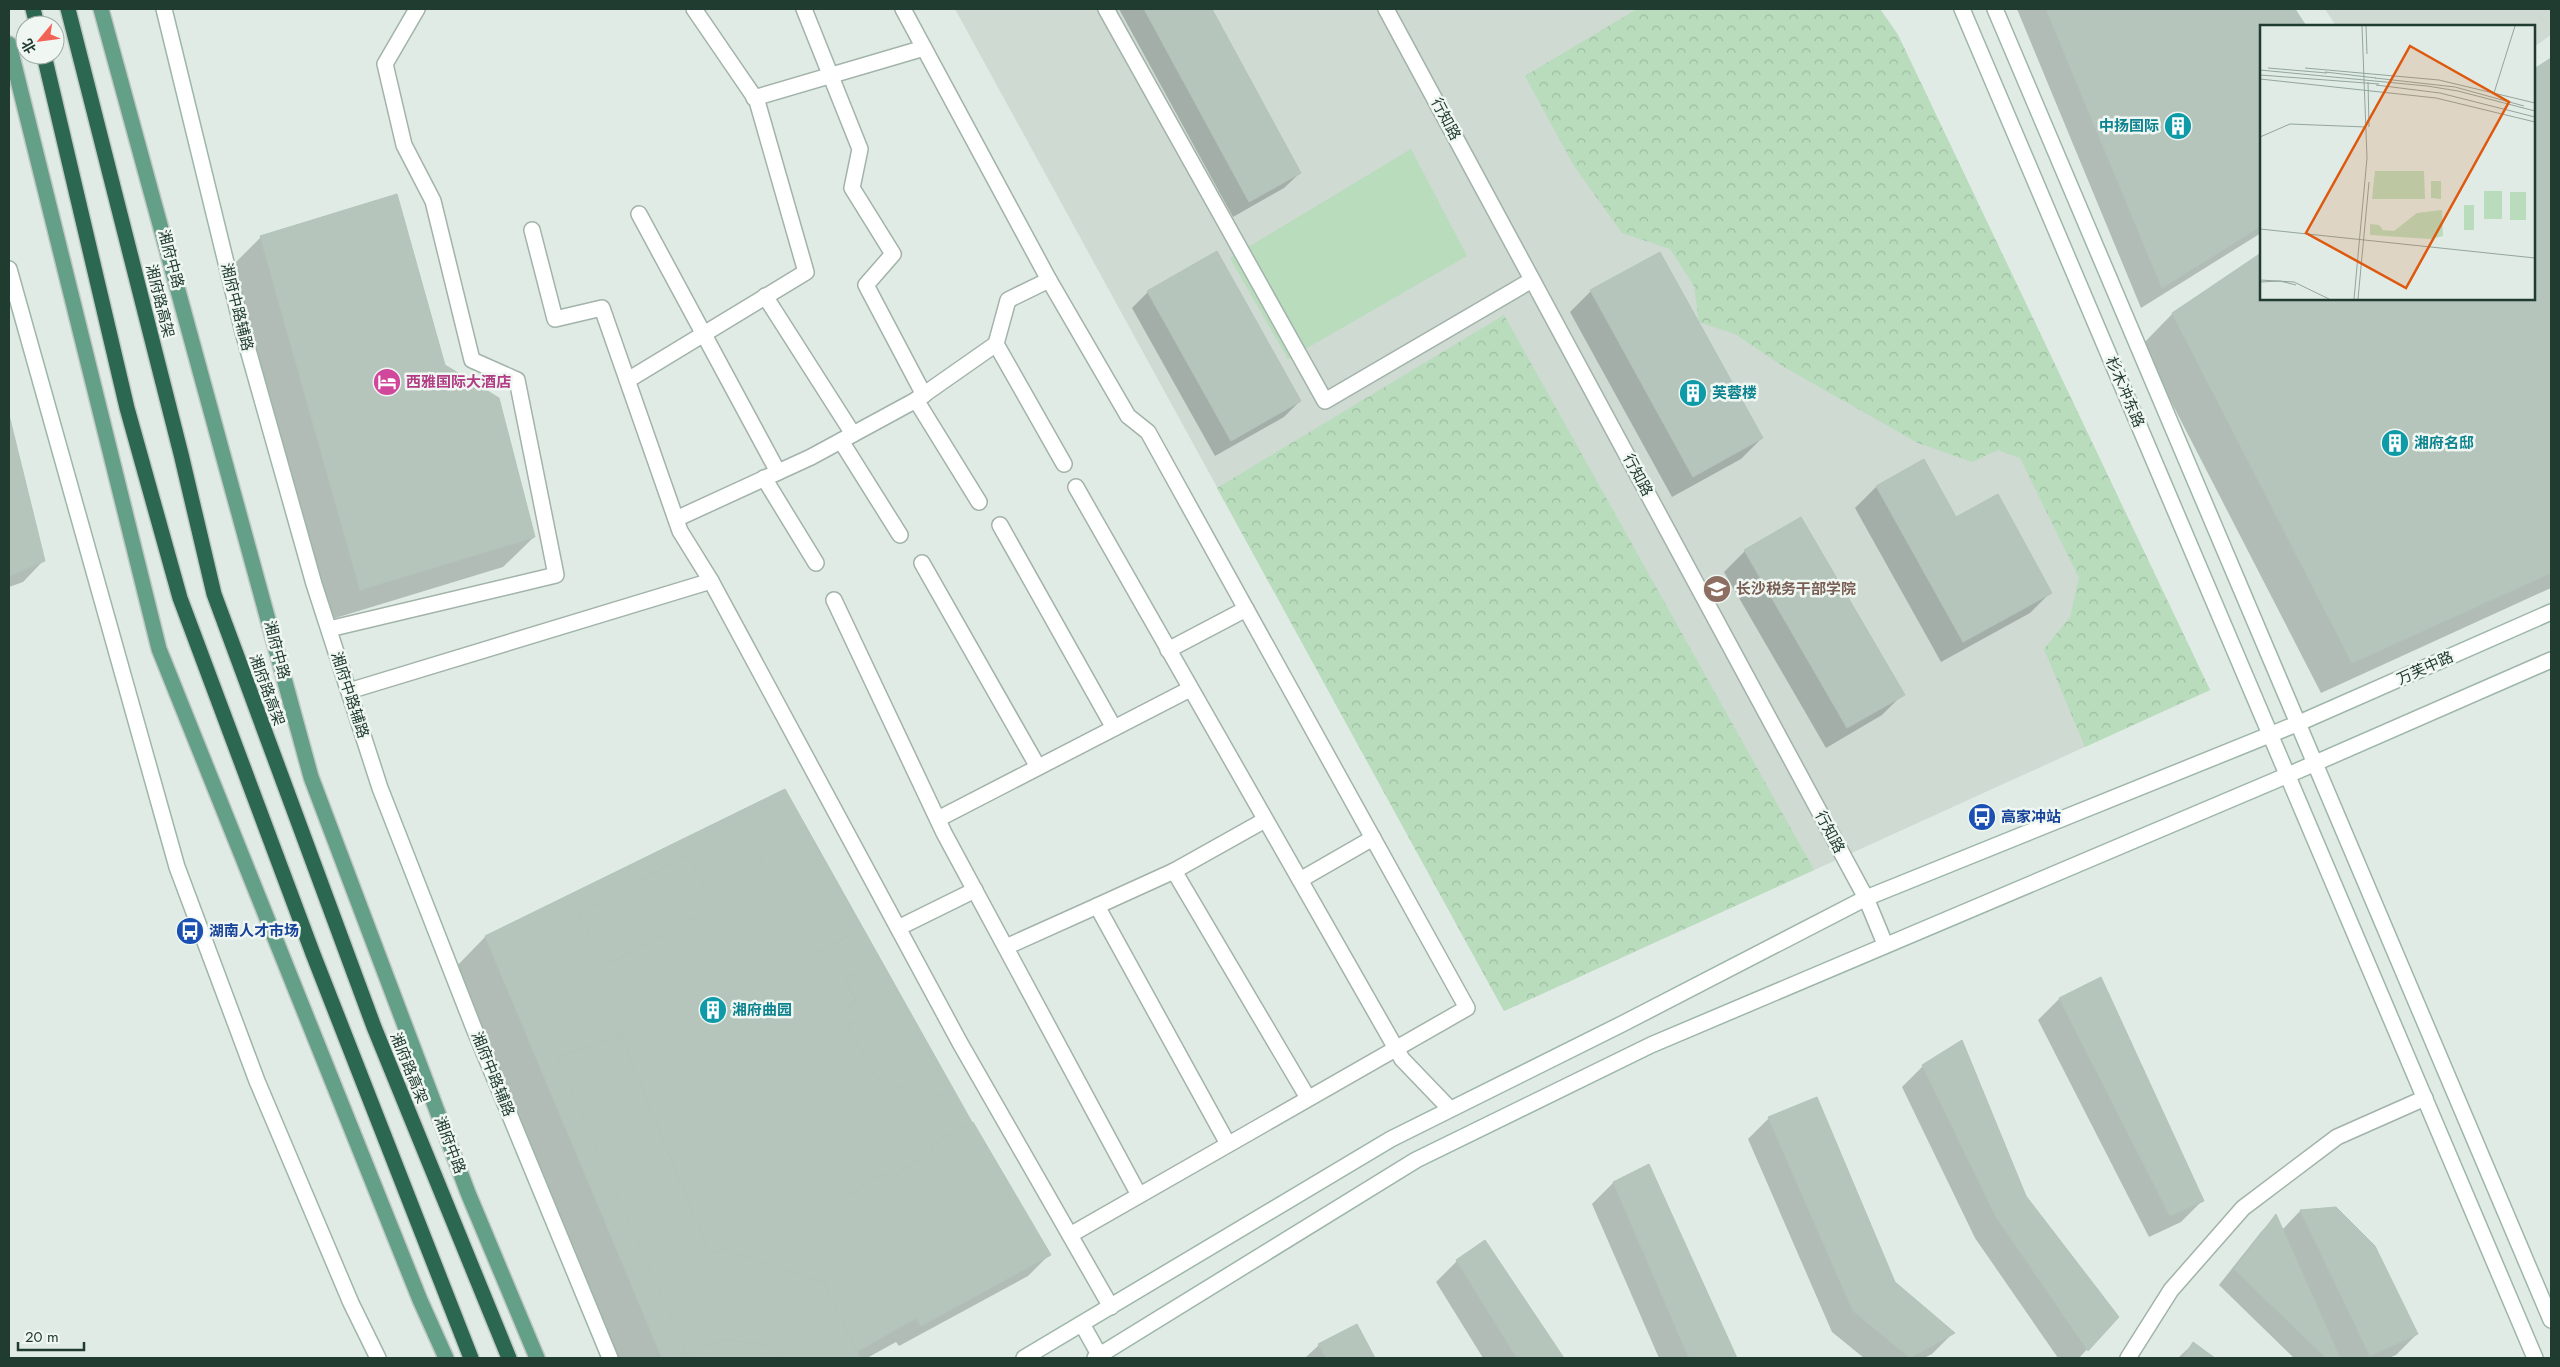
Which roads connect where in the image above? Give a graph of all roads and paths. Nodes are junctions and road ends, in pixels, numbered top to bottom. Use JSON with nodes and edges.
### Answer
{"nodes":[{"id":1,"x":68,"y":9,"type":"edge"},
{"id":2,"x":101,"y":9,"type":"edge"},
{"id":3,"x":164,"y":9,"type":"edge"},
{"id":4,"x":416,"y":9,"type":"edge"},
{"id":5,"x":694,"y":9,"type":"edge"},
{"id":6,"x":804,"y":9,"type":"edge"},
{"id":7,"x":903,"y":9,"type":"edge"},
{"id":8,"x":1106,"y":9,"type":"edge"},
{"id":9,"x":1386,"y":9,"type":"edge"},
{"id":10,"x":1962,"y":9,"type":"edge"},
{"id":11,"x":1995,"y":9,"type":"edge"},
{"id":12,"x":9,"y":44,"type":"edge"},
{"id":13,"x":924,"y":48,"type":"junction"},
{"id":14,"x":46,"y":65,"type":"edge"},
{"id":15,"x":830,"y":74,"type":"junction"},
{"id":16,"x":754,"y":98,"type":"junction"},
{"id":17,"x":639,"y":214,"type":"dead end"},
{"id":18,"x":532,"y":230,"type":"dead end"},
{"id":19,"x":9,"y":269,"type":"edge"},
{"id":20,"x":1049,"y":280,"type":"junction"},
{"id":21,"x":1532,"y":280,"type":"junction"},
{"id":22,"x":765,"y":296,"type":"junction"},
{"id":23,"x":704,"y":334,"type":"junction"},
{"id":24,"x":996,"y":344,"type":"junction"},
{"id":25,"x":628,"y":380,"type":"junction"},
{"id":26,"x":920,"y":397,"type":"junction"},
{"id":27,"x":847,"y":438,"type":"junction"},
{"id":28,"x":1064,"y":464,"type":"dead end"},
{"id":29,"x":778,"y":472,"type":"junction"},
{"id":30,"x":764,"y":478,"type":"junction"},
{"id":31,"x":1076,"y":487,"type":"dead end"},
{"id":32,"x":979,"y":502,"type":"dead end"},
{"id":33,"x":676,"y":519,"type":"junction"},
{"id":34,"x":1000,"y":525,"type":"dead end"},
{"id":35,"x":900,"y":536,"type":"dead end"},
{"id":36,"x":922,"y":563,"type":"dead end"},
{"id":37,"x":816,"y":564,"type":"dead end"},
{"id":38,"x":711,"y":580,"type":"junction"},
{"id":39,"x":834,"y":600,"type":"dead end"},
{"id":40,"x":1246,"y":609,"type":"junction"},
{"id":41,"x":2551,"y":612,"type":"edge"},
{"id":42,"x":329,"y":629,"type":"junction"},
{"id":43,"x":1168,"y":650,"type":"junction"},
{"id":44,"x":2551,"y":660,"type":"edge"},
{"id":45,"x":1190,"y":689,"type":"junction"},
{"id":46,"x":349,"y":691,"type":"junction"},
{"id":47,"x":2299,"y":724,"type":"junction"},
{"id":48,"x":1114,"y":728,"type":"junction"},
{"id":49,"x":2270,"y":734,"type":"junction"},
{"id":50,"x":2315,"y":761,"type":"junction"},
{"id":51,"x":1038,"y":767,"type":"junction"},
{"id":52,"x":2288,"y":775,"type":"junction"},
{"id":53,"x":938,"y":819,"type":"junction"},
{"id":54,"x":1265,"y":820,"type":"junction"},
{"id":55,"x":1372,"y":838,"type":"junction"},
{"id":56,"x":1174,"y":871,"type":"junction"},
{"id":57,"x":1300,"y":880,"type":"junction"},
{"id":58,"x":975,"y":890,"type":"junction"},
{"id":59,"x":1866,"y":898,"type":"junction"},
{"id":60,"x":1097,"y":906,"type":"junction"},
{"id":61,"x":898,"y":928,"type":"junction"},
{"id":62,"x":1885,"y":944,"type":"junction"},
{"id":63,"x":1006,"y":947,"type":"junction"},
{"id":64,"x":1396,"y":1048,"type":"junction"},
{"id":65,"x":1308,"y":1098,"type":"junction"},
{"id":66,"x":2425,"y":1098,"type":"junction"},
{"id":67,"x":1450,"y":1109,"type":"junction"},
{"id":68,"x":1228,"y":1144,"type":"junction"},
{"id":69,"x":1138,"y":1195,"type":"junction"},
{"id":70,"x":1070,"y":1235,"type":"junction"},
{"id":71,"x":1111,"y":1307,"type":"junction"},
{"id":72,"x":2551,"y":1320,"type":"edge"},
{"id":73,"x":1082,"y":1324,"type":"junction"},
{"id":74,"x":1098,"y":1357,"type":"edge"},
{"id":75,"x":378,"y":1358,"type":"edge"},
{"id":76,"x":446,"y":1358,"type":"edge"},
{"id":77,"x":471,"y":1358,"type":"edge"},
{"id":78,"x":509,"y":1358,"type":"edge"},
{"id":79,"x":537,"y":1358,"type":"edge"},
{"id":80,"x":610,"y":1358,"type":"edge"},
{"id":81,"x":1024,"y":1358,"type":"edge"},
{"id":82,"x":2128,"y":1358,"type":"edge"},
{"id":83,"x":2535,"y":1358,"type":"edge"}],
"edges":[{"from":1,"to":78,"type":"highway","name":"湘府路高架"},
{"from":2,"to":79,"type":"main road","name":"湘府中路"},
{"from":3,"to":42,"type":"street","name":"湘府中路辅路"},
{"from":4,"to":42,"type":"street"},
{"from":5,"to":16,"type":"street"},
{"from":6,"to":15,"type":"street"},
{"from":7,"to":13,"type":"street"},
{"from":8,"to":21,"type":"street"},
{"from":9,"to":21,"type":"street","name":"行知路"},
{"from":10,"to":49,"type":"street","name":"杉木冲东路"},
{"from":11,"to":47,"type":"street","name":"杉木冲东路"},
{"from":12,"to":76,"type":"main road"},
{"from":13,"to":15,"type":"street"},
{"from":13,"to":20,"type":"street"},
{"from":14,"to":77,"type":"highway"},
{"from":15,"to":16,"type":"street"},
{"from":15,"to":26,"type":"street"},
{"from":16,"to":22,"type":"street"},
{"from":17,"to":23,"type":"street"},
{"from":18,"to":25,"type":"street"},
{"from":19,"to":75,"type":"street"},
{"from":20,"to":24,"type":"street"},
{"from":20,"to":40,"type":"street"},
{"from":21,"to":59,"type":"street","name":"行知路"},
{"from":22,"to":23,"type":"street"},
{"from":22,"to":27,"type":"street"},
{"from":23,"to":25,"type":"street"},
{"from":23,"to":29,"type":"street"},
{"from":24,"to":26,"type":"street"},
{"from":24,"to":28,"type":"street"},
{"from":25,"to":33,"type":"street"},
{"from":26,"to":27,"type":"street"},
{"from":26,"to":32,"type":"street"},
{"from":27,"to":29,"type":"street"},
{"from":27,"to":35,"type":"street"},
{"from":29,"to":30,"type":"street"},
{"from":30,"to":33,"type":"street"},
{"from":30,"to":37,"type":"street"},
{"from":31,"to":43,"type":"street"},
{"from":33,"to":38,"type":"street"},
{"from":34,"to":48,"type":"street"},
{"from":36,"to":51,"type":"street"},
{"from":38,"to":46,"type":"street"},
{"from":38,"to":61,"type":"street"},
{"from":39,"to":53,"type":"street"},
{"from":40,"to":43,"type":"street"},
{"from":40,"to":55,"type":"street"},
{"from":41,"to":47,"type":"street","name":"万芙中路"},
{"from":42,"to":46,"type":"street","name":"湘府中路辅路"},
{"from":43,"to":45,"type":"street"},
{"from":44,"to":50,"type":"street"},
{"from":45,"to":48,"type":"street"},
{"from":45,"to":54,"type":"street"},
{"from":46,"to":80,"type":"street","name":"湘府中路辅路"},
{"from":47,"to":49,"type":"street","name":"万芙中路"},
{"from":47,"to":50,"type":"street","name":"杉木冲东路"},
{"from":48,"to":51,"type":"street"},
{"from":49,"to":52,"type":"street","name":"杉木冲东路"},
{"from":49,"to":59,"type":"street","name":"万芙中路"},
{"from":50,"to":52,"type":"street"},
{"from":50,"to":72,"type":"street","name":"杉木冲东路"},
{"from":51,"to":53,"type":"street"},
{"from":52,"to":62,"type":"street"},
{"from":52,"to":66,"type":"street","name":"杉木冲东路"},
{"from":53,"to":58,"type":"street"},
{"from":54,"to":56,"type":"street"},
{"from":54,"to":57,"type":"street"},
{"from":55,"to":57,"type":"street"},
{"from":55,"to":64,"type":"street"},
{"from":56,"to":60,"type":"street"},
{"from":56,"to":65,"type":"street"},
{"from":57,"to":64,"type":"street"},
{"from":58,"to":61,"type":"street"},
{"from":58,"to":63,"type":"street"},
{"from":59,"to":62,"type":"street","name":"行知路"},
{"from":59,"to":67,"type":"street","name":"万芙中路"},
{"from":60,"to":63,"type":"street"},
{"from":60,"to":68,"type":"street"},
{"from":61,"to":70,"type":"street"},
{"from":62,"to":74,"type":"street"},
{"from":63,"to":69,"type":"street"},
{"from":64,"to":65,"type":"street"},
{"from":64,"to":67,"type":"street"},
{"from":65,"to":68,"type":"street"},
{"from":66,"to":82,"type":"street"},
{"from":66,"to":83,"type":"street","name":"杉木冲东路"},
{"from":67,"to":71,"type":"street","name":"万芙中路"},
{"from":68,"to":69,"type":"street"},
{"from":69,"to":70,"type":"street"},
{"from":70,"to":71,"type":"street"},
{"from":71,"to":73,"type":"street","name":"万芙中路"},
{"from":73,"to":74,"type":"street"},
{"from":73,"to":81,"type":"street","name":"万芙中路"}]}
